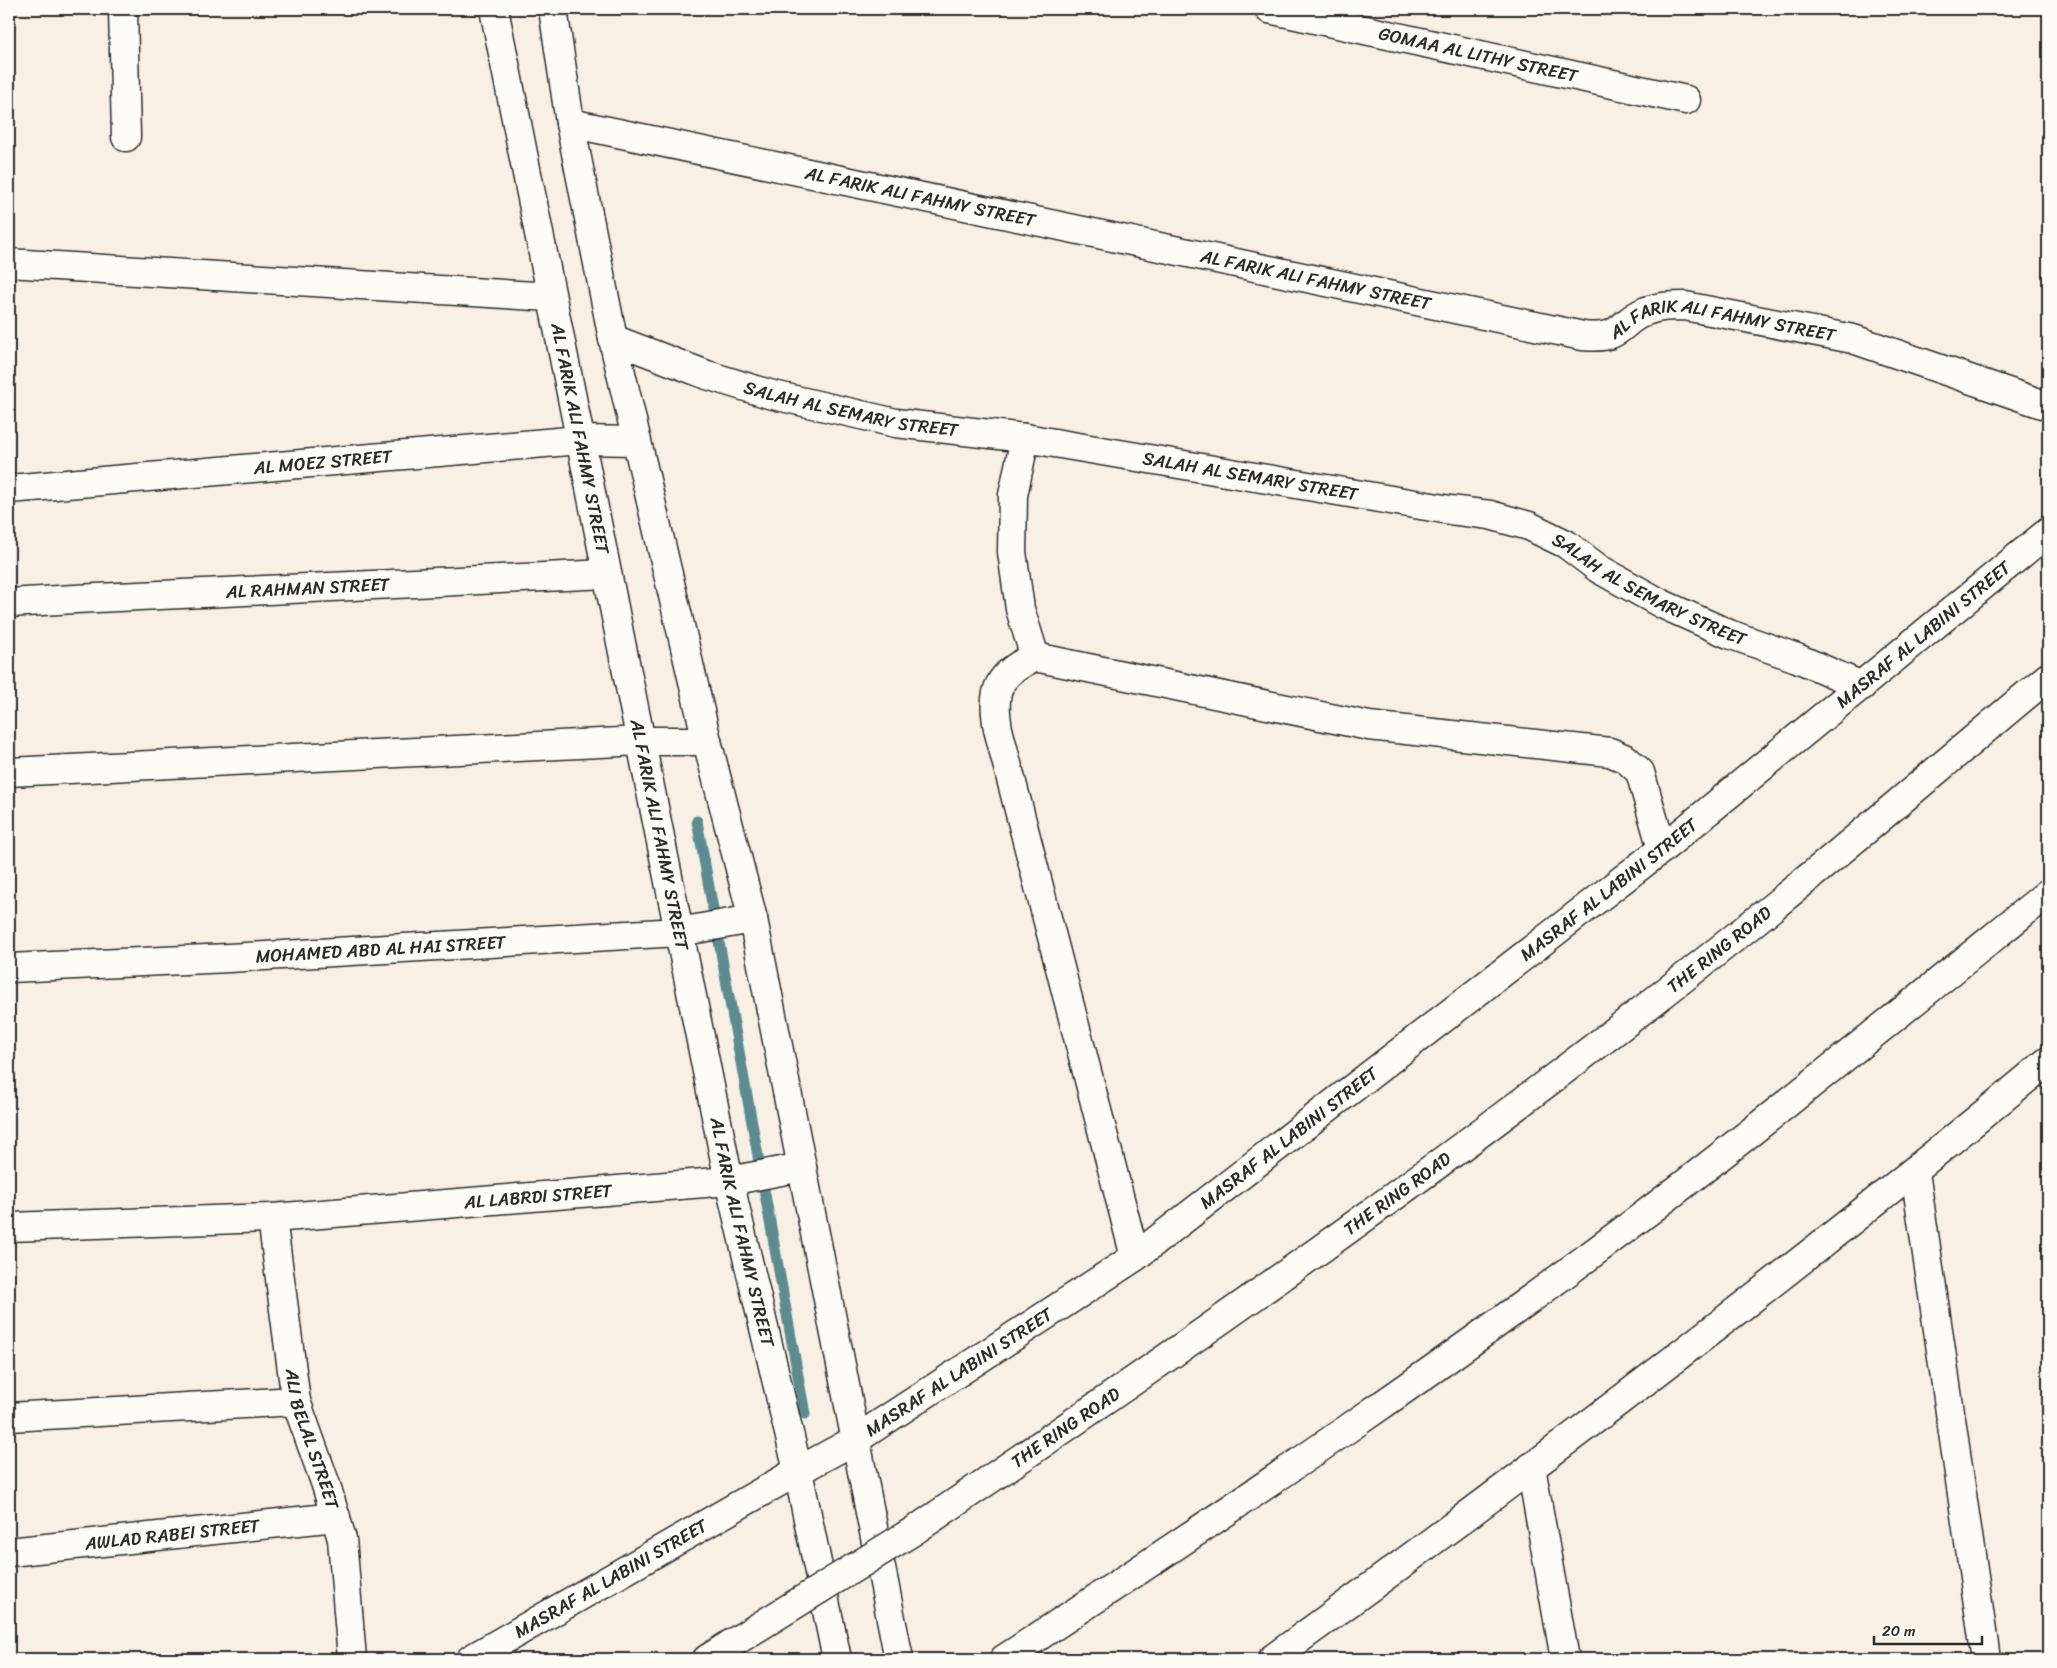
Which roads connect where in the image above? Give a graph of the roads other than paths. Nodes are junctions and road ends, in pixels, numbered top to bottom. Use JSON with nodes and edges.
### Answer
{"nodes":[{"id":1,"x":123,"y":9,"type":"edge"},
{"id":2,"x":494,"y":9,"type":"edge"},
{"id":3,"x":553,"y":9,"type":"edge"},
{"id":4,"x":1268,"y":9,"type":"edge"},
{"id":5,"x":1357,"y":18,"type":"edge"},
{"id":6,"x":1686,"y":100,"type":"dead end"},
{"id":7,"x":570,"y":123,"type":"junction"},
{"id":8,"x":126,"y":137,"type":"dead end"},
{"id":9,"x":9,"y":263,"type":"edge"},
{"id":10,"x":551,"y":297,"type":"junction"},
{"id":11,"x":613,"y":340,"type":"junction"},
{"id":12,"x":2048,"y":406,"type":"edge"},
{"id":13,"x":1026,"y":438,"type":"junction"},
{"id":14,"x":580,"y":440,"type":"junction"},
{"id":15,"x":636,"y":441,"type":"junction"},
{"id":16,"x":9,"y":489,"type":"edge"},
{"id":17,"x":2048,"y":532,"type":"edge"},
{"id":18,"x":607,"y":574,"type":"junction"},
{"id":19,"x":9,"y":603,"type":"edge"},
{"id":20,"x":1035,"y":657,"type":"junction"},
{"id":21,"x":2048,"y":677,"type":"edge"},
{"id":22,"x":1862,"y":686,"type":"junction"},
{"id":23,"x":641,"y":741,"type":"junction"},
{"id":24,"x":707,"y":741,"type":"junction"},
{"id":25,"x":9,"y":772,"type":"edge"},
{"id":26,"x":1662,"y":849,"type":"junction"},
{"id":27,"x":2048,"y":893,"type":"edge"},
{"id":28,"x":743,"y":920,"type":"junction"},
{"id":29,"x":686,"y":931,"type":"junction"},
{"id":30,"x":9,"y":968,"type":"edge"},
{"id":31,"x":2048,"y":1061,"type":"edge"},
{"id":32,"x":794,"y":1168,"type":"junction"},
{"id":33,"x":1915,"y":1172,"type":"junction"},
{"id":34,"x":738,"y":1179,"type":"junction"},
{"id":35,"x":272,"y":1218,"type":"junction"},
{"id":36,"x":9,"y":1227,"type":"edge"},
{"id":37,"x":1135,"y":1257,"type":"junction"},
{"id":38,"x":296,"y":1401,"type":"junction"},
{"id":39,"x":9,"y":1417,"type":"edge"},
{"id":40,"x":855,"y":1440,"type":"junction"},
{"id":41,"x":1531,"y":1468,"type":"junction"},
{"id":42,"x":798,"y":1471,"type":"junction"},
{"id":43,"x":336,"y":1516,"type":"junction"},
{"id":44,"x":9,"y":1552,"type":"edge"},
{"id":45,"x":352,"y":1659,"type":"edge"},
{"id":46,"x":471,"y":1659,"type":"edge"},
{"id":47,"x":706,"y":1659,"type":"edge"},
{"id":48,"x":838,"y":1659,"type":"edge"},
{"id":49,"x":899,"y":1659,"type":"edge"},
{"id":50,"x":1004,"y":1659,"type":"edge"},
{"id":51,"x":1272,"y":1659,"type":"edge"},
{"id":52,"x":1565,"y":1659,"type":"edge"},
{"id":53,"x":1986,"y":1659,"type":"edge"}],
"edges":[{"from":1,"to":8,"type":"main road"},
{"from":2,"to":10,"type":"main road","name":"AL FARIK ALI FAHMY STREET"},
{"from":3,"to":7,"type":"main road"},
{"from":4,"to":5,"type":"main road","name":"GOMAA AL LITHY STREET"},
{"from":5,"to":6,"type":"main road","name":"GOMAA AL LITHY STREET"},
{"from":7,"to":11,"type":"main road"},
{"from":7,"to":12,"type":"main road","name":"AL FARIK ALI FAHMY STREET"},
{"from":9,"to":10,"type":"main road"},
{"from":10,"to":14,"type":"main road","name":"AL FARIK ALI FAHMY STREET"},
{"from":11,"to":13,"type":"main road","name":"SALAH AL SEMARY STREET"},
{"from":11,"to":15,"type":"main road"},
{"from":13,"to":20,"type":"main road"},
{"from":13,"to":22,"type":"main road","name":"SALAH AL SEMARY STREET"},
{"from":14,"to":15,"type":"main road","name":"AL MOEZ STREET"},
{"from":14,"to":16,"type":"main road","name":"AL MOEZ STREET"},
{"from":14,"to":18,"type":"main road","name":"AL FARIK ALI FAHMY STREET"},
{"from":15,"to":24,"type":"main road"},
{"from":17,"to":22,"type":"main road","name":"MASRAF AL LABINI STREET"},
{"from":18,"to":19,"type":"main road","name":"AL RAHMAN STREET"},
{"from":18,"to":23,"type":"main road","name":"AL FARIK ALI FAHMY STREET"},
{"from":20,"to":26,"type":"main road"},
{"from":20,"to":37,"type":"main road"},
{"from":21,"to":47,"type":"main road","name":"THE RING ROAD","bridge":true},
{"from":22,"to":26,"type":"main road","name":"MASRAF AL LABINI STREET"},
{"from":23,"to":24,"type":"main road"},
{"from":23,"to":25,"type":"main road"},
{"from":23,"to":29,"type":"main road","name":"AL FARIK ALI FAHMY STREET"},
{"from":24,"to":28,"type":"main road"},
{"from":26,"to":37,"type":"main road","name":"MASRAF AL LABINI STREET"},
{"from":27,"to":50,"type":"main road"},
{"from":28,"to":29,"type":"main road","name":"MOHAMED ABD AL HAI STREET"},
{"from":28,"to":32,"type":"main road"},
{"from":29,"to":30,"type":"main road","name":"MOHAMED ABD AL HAI STREET"},
{"from":29,"to":34,"type":"main road","name":"AL FARIK ALI FAHMY STREET"},
{"from":31,"to":33,"type":"main road"},
{"from":32,"to":34,"type":"main road","name":"AL LABRDI STREET"},
{"from":32,"to":40,"type":"main road"},
{"from":33,"to":41,"type":"main road"},
{"from":33,"to":53,"type":"main road"},
{"from":34,"to":35,"type":"main road","name":"AL LABRDI STREET"},
{"from":34,"to":42,"type":"main road","name":"AL FARIK ALI FAHMY STREET"},
{"from":35,"to":36,"type":"main road","name":"AL LABRDI STREET"},
{"from":35,"to":38,"type":"main road","name":"ALI BELAL STREET"},
{"from":37,"to":40,"type":"main road","name":"MASRAF AL LABINI STREET"},
{"from":38,"to":39,"type":"main road"},
{"from":38,"to":43,"type":"main road","name":"ALI BELAL STREET"},
{"from":40,"to":42,"type":"main road","name":"MASRAF AL LABINI STREET"},
{"from":40,"to":49,"type":"main road"},
{"from":41,"to":51,"type":"main road"},
{"from":41,"to":52,"type":"main road"},
{"from":42,"to":46,"type":"main road","name":"MASRAF AL LABINI STREET"},
{"from":42,"to":48,"type":"main road","name":"AL FARIK ALI FAHMY STREET"},
{"from":43,"to":44,"type":"main road","name":"AWLAD RABEI STREET"},
{"from":43,"to":45,"type":"main road","name":"ALI BELAL STREET"}]}
